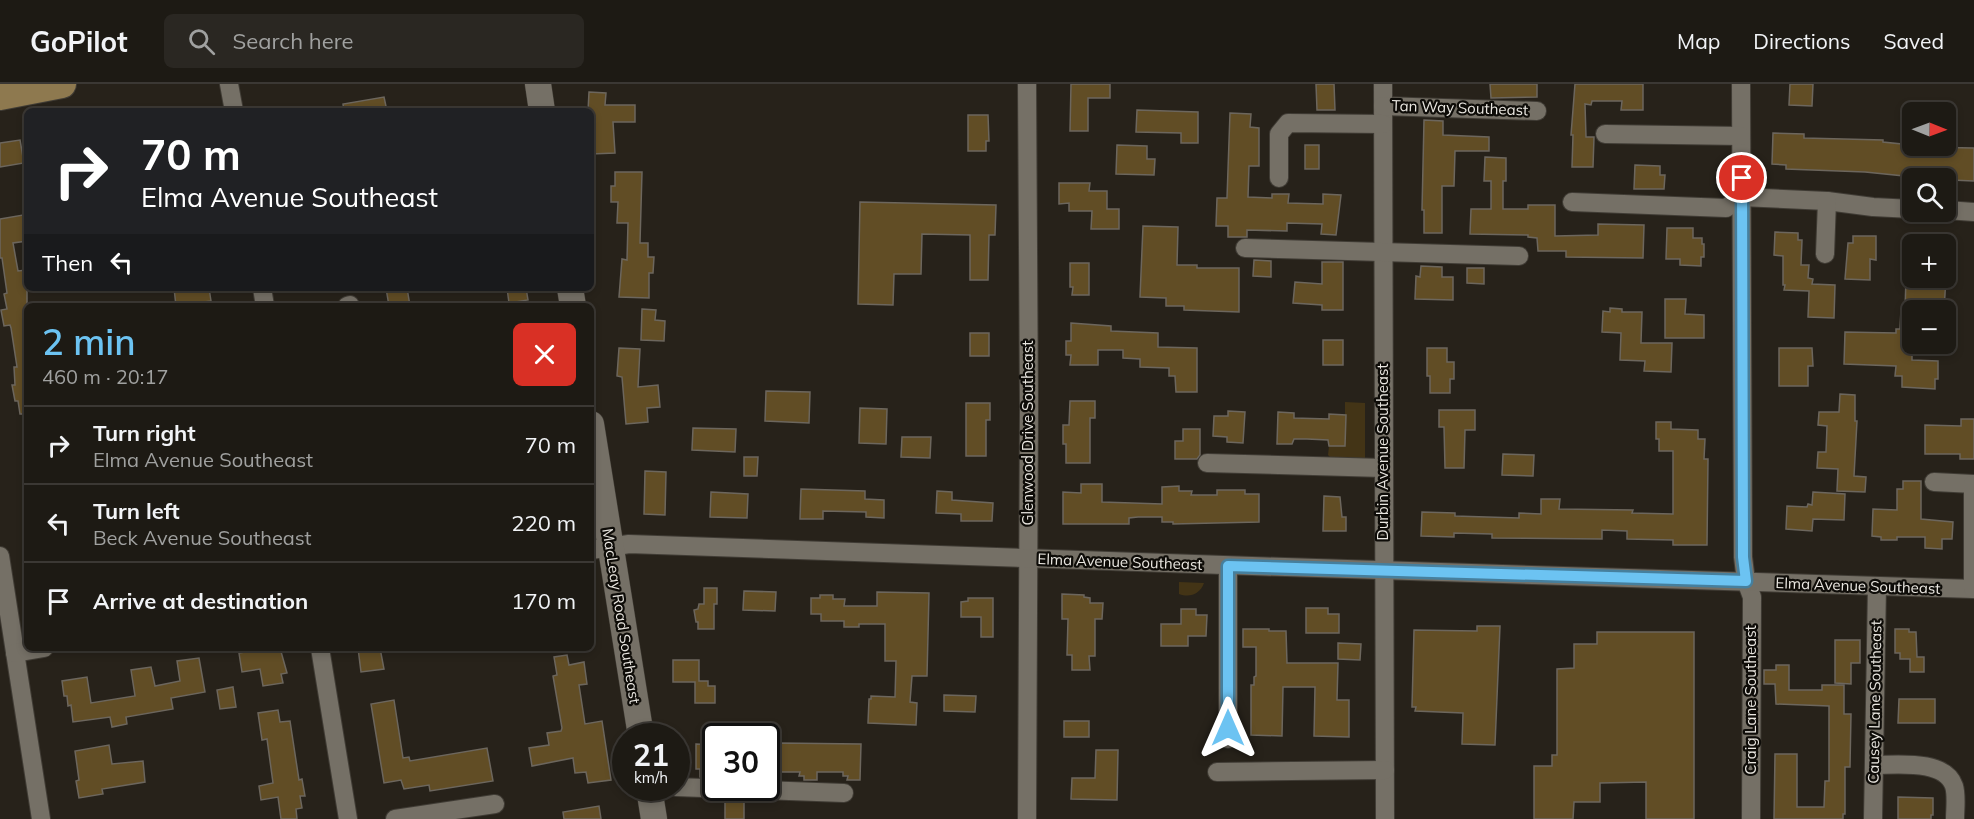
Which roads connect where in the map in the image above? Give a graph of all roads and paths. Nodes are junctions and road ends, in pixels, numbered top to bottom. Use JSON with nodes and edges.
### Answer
{"nodes":[{"id":1,"x":62,"y":84,"type":"edge"},
{"id":2,"x":230,"y":84,"type":"edge"},
{"id":3,"x":538,"y":84,"type":"edge"},
{"id":4,"x":1027,"y":84,"type":"edge"},
{"id":5,"x":1383,"y":84,"type":"edge"},
{"id":6,"x":1741,"y":84,"type":"edge"},
{"id":7,"x":0,"y":96,"type":"edge"},
{"id":8,"x":234,"y":108,"type":"edge"},
{"id":9,"x":542,"y":108,"type":"edge"},
{"id":10,"x":1537,"y":111,"type":"dead end"},
{"id":11,"x":1383,"y":115,"type":"junction"},
{"id":12,"x":1605,"y":134,"type":"dead end"},
{"id":13,"x":1741,"y":136,"type":"junction"},
{"id":14,"x":1279,"y":178,"type":"dead end"},
{"id":15,"x":1742,"y":198,"type":"junction"},
{"id":16,"x":1827,"y":201,"type":"junction"},
{"id":17,"x":1572,"y":202,"type":"dead end"},
{"id":18,"x":1902,"y":208,"type":"edge"},
{"id":19,"x":1956,"y":211,"type":"edge"},
{"id":20,"x":1974,"y":212,"type":"edge"},
{"id":21,"x":1245,"y":248,"type":"dead end"},
{"id":22,"x":1383,"y":252,"type":"junction"},
{"id":23,"x":1825,"y":254,"type":"dead end"},
{"id":24,"x":1519,"y":256,"type":"dead end"},
{"id":25,"x":594,"y":461,"type":"edge"},
{"id":26,"x":1207,"y":463,"type":"dead end"},
{"id":27,"x":1383,"y":468,"type":"junction"},
{"id":28,"x":1934,"y":482,"type":"dead end"},
{"id":29,"x":1973,"y":484,"type":"edge"},
{"id":30,"x":601,"y":548,"type":"edge"},
{"id":31,"x":0,"y":556,"type":"edge"},
{"id":32,"x":1028,"y":559,"type":"junction"},
{"id":33,"x":1228,"y":566,"type":"junction"},
{"id":34,"x":1384,"y":571,"type":"junction"},
{"id":35,"x":1746,"y":581,"type":"junction"},
{"id":36,"x":1877,"y":586,"type":"junction"},
{"id":37,"x":1973,"y":589,"type":"edge"},
{"id":38,"x":27,"y":651,"type":"edge"},
{"id":39,"x":320,"y":651,"type":"edge"},
{"id":40,"x":15,"y":653,"type":"junction"},
{"id":41,"x":638,"y":723,"type":"edge"},
{"id":42,"x":1228,"y":739,"type":"dead end"},
{"id":43,"x":1874,"y":765,"type":"junction"},
{"id":44,"x":1385,"y":770,"type":"junction"},
{"id":45,"x":1217,"y":772,"type":"dead end"},
{"id":46,"x":690,"y":788,"type":"edge"},
{"id":47,"x":844,"y":793,"type":"dead end"},
{"id":48,"x":651,"y":801,"type":"edge"},
{"id":49,"x":495,"y":804,"type":"dead end"},
{"id":50,"x":41,"y":819,"type":"edge"},
{"id":51,"x":348,"y":819,"type":"edge"},
{"id":52,"x":395,"y":819,"type":"edge"},
{"id":53,"x":654,"y":819,"type":"edge"},
{"id":54,"x":1027,"y":819,"type":"edge"},
{"id":55,"x":1385,"y":819,"type":"edge"},
{"id":56,"x":1751,"y":819,"type":"edge"},
{"id":57,"x":1873,"y":819,"type":"edge"},
{"id":58,"x":1955,"y":819,"type":"edge"}],
"edges":[{"from":1,"to":7,"type":"main road"},
{"from":2,"to":8,"type":"street"},
{"from":3,"to":9,"type":"street"},
{"from":4,"to":32,"type":"street","name":"Glenwood Drive Southeast"},
{"from":5,"to":11,"type":"street","name":"Durbin Avenue Southeast"},
{"from":6,"to":13,"type":"street","name":"Craig Lane Southeast"},
{"from":10,"to":11,"type":"street","name":"Tan Way Southeast"},
{"from":11,"to":14,"type":"street","name":"Tan Way Southeast"},
{"from":11,"to":22,"type":"street","name":"Durbin Avenue Southeast"},
{"from":12,"to":13,"type":"street"},
{"from":13,"to":15,"type":"street","name":"Craig Lane Southeast"},
{"from":15,"to":16,"type":"street"},
{"from":15,"to":17,"type":"street"},
{"from":15,"to":35,"type":"street","name":"Craig Lane Southeast"},
{"from":16,"to":18,"type":"street"},
{"from":16,"to":23,"type":"street"},
{"from":19,"to":20,"type":"street"},
{"from":21,"to":22,"type":"street"},
{"from":22,"to":24,"type":"street"},
{"from":22,"to":27,"type":"street","name":"Durbin Avenue Southeast"},
{"from":25,"to":30,"type":"street","name":"MacLeay Road Southeast"},
{"from":26,"to":27,"type":"street"},
{"from":27,"to":34,"type":"street","name":"Durbin Avenue Southeast"},
{"from":28,"to":29,"type":"street"},
{"from":29,"to":37,"type":"street"},
{"from":30,"to":32,"type":"street","name":"Elma Avenue Southeast"},
{"from":30,"to":41,"type":"street","name":"MacLeay Road Southeast"},
{"from":31,"to":40,"type":"street"},
{"from":32,"to":33,"type":"street","name":"Elma Avenue Southeast"},
{"from":32,"to":54,"type":"street","name":"Glenwood Drive Southeast"},
{"from":33,"to":34,"type":"street","name":"Elma Avenue Southeast"},
{"from":33,"to":42,"type":"street"},
{"from":34,"to":35,"type":"street","name":"Elma Avenue Southeast"},
{"from":34,"to":44,"type":"street","name":"Durbin Avenue Southeast"},
{"from":35,"to":36,"type":"street","name":"Elma Avenue Southeast"},
{"from":35,"to":56,"type":"street","name":"Craig Lane Southeast"},
{"from":36,"to":37,"type":"street","name":"Elma Avenue Southeast"},
{"from":36,"to":43,"type":"street","name":"Causey Lane Southeast"},
{"from":38,"to":40,"type":"street"},
{"from":39,"to":51,"type":"street"},
{"from":40,"to":50,"type":"street"},
{"from":43,"to":57,"type":"street","name":"Causey Lane Southeast"},
{"from":43,"to":58,"type":"street"},
{"from":44,"to":45,"type":"street"},
{"from":44,"to":55,"type":"street","name":"Durbin Avenue Southeast"},
{"from":46,"to":47,"type":"street"},
{"from":48,"to":53,"type":"street"},
{"from":49,"to":52,"type":"street"}]}
